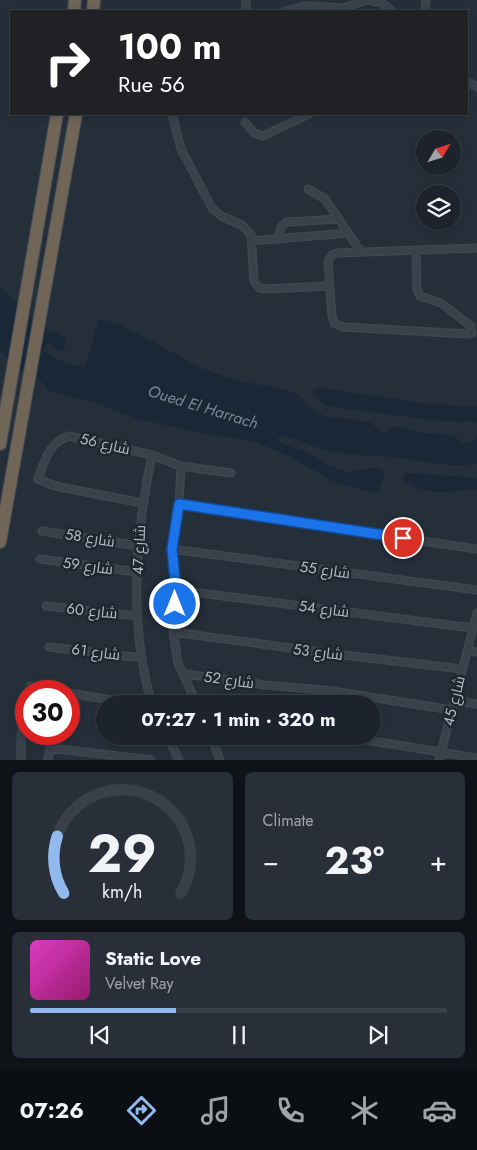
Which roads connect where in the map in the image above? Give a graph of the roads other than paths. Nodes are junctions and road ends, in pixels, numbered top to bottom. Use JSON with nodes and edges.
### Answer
{"nodes":[{"id":1,"x":289,"y":10,"type":"edge"},
{"id":2,"x":391,"y":10,"type":"edge"},
{"id":3,"x":57,"y":115,"type":"edge"},
{"id":4,"x":76,"y":115,"type":"edge"},
{"id":5,"x":172,"y":115,"type":"edge"},
{"id":6,"x":307,"y":115,"type":"edge"},
{"id":7,"x":245,"y":122,"type":"dead end"},
{"id":8,"x":308,"y":188,"type":"dead end"},
{"id":9,"x":339,"y":219,"type":"junction"},
{"id":10,"x":348,"y":233,"type":"junction"},
{"id":11,"x":278,"y":239,"type":"junction"},
{"id":12,"x":252,"y":241,"type":"junction"},
{"id":13,"x":477,"y":248,"type":"edge"},
{"id":14,"x":416,"y":250,"type":"junction"},
{"id":15,"x":361,"y":252,"type":"junction"},
{"id":16,"x":330,"y":286,"type":"junction"},
{"id":17,"x":0,"y":444,"type":"edge"},
{"id":18,"x":152,"y":455,"type":"junction"},
{"id":19,"x":181,"y":466,"type":"junction"},
{"id":20,"x":231,"y":473,"type":"dead end"},
{"id":21,"x":142,"y":503,"type":"junction"},
{"id":22,"x":179,"y":504,"type":"junction"},
{"id":23,"x":42,"y":531,"type":"dead end"},
{"id":24,"x":1,"y":538,"type":"edge"},
{"id":25,"x":138,"y":546,"type":"junction"},
{"id":26,"x":172,"y":549,"type":"junction"},
{"id":27,"x":477,"y":549,"type":"edge"},
{"id":28,"x":40,"y":560,"type":"dead end"},
{"id":29,"x":137,"y":572,"type":"junction"},
{"id":30,"x":176,"y":590,"type":"junction"},
{"id":31,"x":477,"y":590,"type":"edge"},
{"id":32,"x":46,"y":606,"type":"dead end"},
{"id":33,"x":477,"y":613,"type":"edge"},
{"id":34,"x":138,"y":616,"type":"junction"},
{"id":35,"x":473,"y":628,"type":"junction"},
{"id":36,"x":174,"y":632,"type":"junction"},
{"id":37,"x":49,"y":646,"type":"dead end"},
{"id":38,"x":467,"y":650,"type":"junction"},
{"id":39,"x":477,"y":652,"type":"edge"},
{"id":40,"x":142,"y":658,"type":"junction"},
{"id":41,"x":462,"y":669,"type":"junction"},
{"id":42,"x":185,"y":674,"type":"junction"},
{"id":43,"x":80,"y":694,"type":"edge"},
{"id":44,"x":150,"y":695,"type":"edge"},
{"id":45,"x":194,"y":695,"type":"edge"},
{"id":46,"x":96,"y":697,"type":"edge"},
{"id":47,"x":455,"y":701,"type":"junction"},
{"id":48,"x":477,"y":704,"type":"edge"},
{"id":49,"x":452,"y":710,"type":"junction"},
{"id":50,"x":381,"y":744,"type":"edge"},
{"id":51,"x":21,"y":745,"type":"edge"},
{"id":52,"x":172,"y":745,"type":"edge"},
{"id":53,"x":214,"y":745,"type":"edge"},
{"id":54,"x":440,"y":757,"type":"edge"},
{"id":55,"x":477,"y":758,"type":"edge"},
{"id":56,"x":21,"y":760,"type":"edge"},
{"id":57,"x":48,"y":760,"type":"edge"},
{"id":58,"x":151,"y":760,"type":"edge"},
{"id":59,"x":179,"y":760,"type":"edge"},
{"id":60,"x":220,"y":760,"type":"edge"}],
"edges":[{"from":1,"to":2,"type":"street"},
{"from":3,"to":17,"type":"highway"},
{"from":4,"to":24,"type":"highway"},
{"from":5,"to":12,"type":"street"},
{"from":6,"to":7,"type":"street"},
{"from":8,"to":9,"type":"street"},
{"from":9,"to":10,"type":"street"},
{"from":9,"to":11,"type":"street"},
{"from":10,"to":11,"type":"street"},
{"from":10,"to":15,"type":"street"},
{"from":11,"to":12,"type":"street"},
{"from":12,"to":16,"type":"street"},
{"from":13,"to":14,"type":"street"},
{"from":14,"to":15,"type":"street"},
{"from":14,"to":16,"type":"street"},
{"from":15,"to":16,"type":"street"},
{"from":18,"to":19,"type":"street","name":"شارع 56"},
{"from":18,"to":21,"type":"street","name":"شارع 47"},
{"from":18,"to":21,"type":"street","name":"شارع 56"},
{"from":19,"to":20,"type":"street","name":"شارع 56"},
{"from":19,"to":22,"type":"street"},
{"from":21,"to":25,"type":"street","name":"شارع 47"},
{"from":22,"to":26,"type":"street"},
{"from":22,"to":27,"type":"street"},
{"from":23,"to":25,"type":"street","name":"شارع 58"},
{"from":25,"to":29,"type":"street","name":"شارع 47"},
{"from":26,"to":30,"type":"street"},
{"from":26,"to":31,"type":"street","name":"شارع 55"},
{"from":28,"to":29,"type":"street","name":"شارع 59"},
{"from":29,"to":34,"type":"street","name":"شارع 47"},
{"from":30,"to":35,"type":"street","name":"شارع 54"},
{"from":30,"to":36,"type":"street"},
{"from":32,"to":34,"type":"street","name":"شارع 60"},
{"from":33,"to":35,"type":"street","name":"شارع 45"},
{"from":34,"to":40,"type":"street","name":"شارع 47"},
{"from":35,"to":38,"type":"street","name":"شارع 45"},
{"from":36,"to":41,"type":"street","name":"شارع 53"},
{"from":36,"to":42,"type":"street"},
{"from":37,"to":40,"type":"street","name":"شارع 61"},
{"from":38,"to":39,"type":"street"},
{"from":38,"to":41,"type":"street","name":"شارع 45"},
{"from":40,"to":44,"type":"street","name":"شارع 47"},
{"from":41,"to":47,"type":"street","name":"شارع 45"},
{"from":42,"to":45,"type":"street"},
{"from":42,"to":49,"type":"street","name":"شارع 52"},
{"from":43,"to":46,"type":"street"},
{"from":47,"to":48,"type":"street"},
{"from":47,"to":49,"type":"street","name":"شارع 45"},
{"from":49,"to":54,"type":"street","name":"شارع 45"},
{"from":50,"to":54,"type":"street"},
{"from":51,"to":56,"type":"street"},
{"from":52,"to":59,"type":"street"},
{"from":53,"to":60,"type":"street"},
{"from":54,"to":55,"type":"street"},
{"from":57,"to":58,"type":"street"}]}
